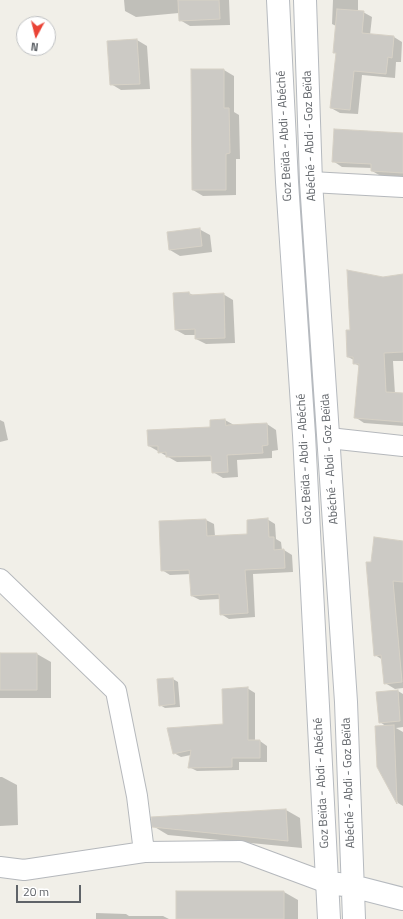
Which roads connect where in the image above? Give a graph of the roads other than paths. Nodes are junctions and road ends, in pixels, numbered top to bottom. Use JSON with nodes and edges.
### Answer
{"nodes":[{"id":1,"x":278,"y":0,"type":"edge"},
{"id":2,"x":305,"y":0,"type":"edge"},
{"id":3,"x":311,"y":182,"type":"junction"},
{"id":4,"x":403,"y":187,"type":"edge"},
{"id":5,"x":328,"y":438,"type":"junction"},
{"id":6,"x":403,"y":446,"type":"edge"},
{"id":7,"x":0,"y":579,"type":"edge"},
{"id":8,"x":144,"y":852,"type":"junction"},
{"id":9,"x":0,"y":867,"type":"edge"},
{"id":10,"x":327,"y":883,"type":"junction"},
{"id":11,"x":352,"y":886,"type":"junction"},
{"id":12,"x":403,"y":899,"type":"edge"},
{"id":13,"x":329,"y":919,"type":"edge"},
{"id":14,"x":354,"y":919,"type":"edge"}],
"edges":[{"from":1,"to":10,"type":"main road","name":"Goz Beïda - Abdi - Abéché"},
{"from":2,"to":3,"type":"main road","name":"Abéché - Abdi - Goz Beïda"},
{"from":3,"to":4,"type":"street"},
{"from":3,"to":5,"type":"main road","name":"Abéché - Abdi - Goz Beïda"},
{"from":5,"to":6,"type":"street"},
{"from":5,"to":11,"type":"main road","name":"Abéché - Abdi - Goz Beïda"},
{"from":7,"to":8,"type":"street"},
{"from":8,"to":9,"type":"street"},
{"from":8,"to":10,"type":"street"},
{"from":10,"to":11,"type":"main road"},
{"from":10,"to":13,"type":"main road","name":"Goz Beïda - Abdi - Abéché"},
{"from":11,"to":12,"type":"main road"},
{"from":11,"to":14,"type":"main road","name":"Abéché - Abdi - Goz Beïda"}]}
